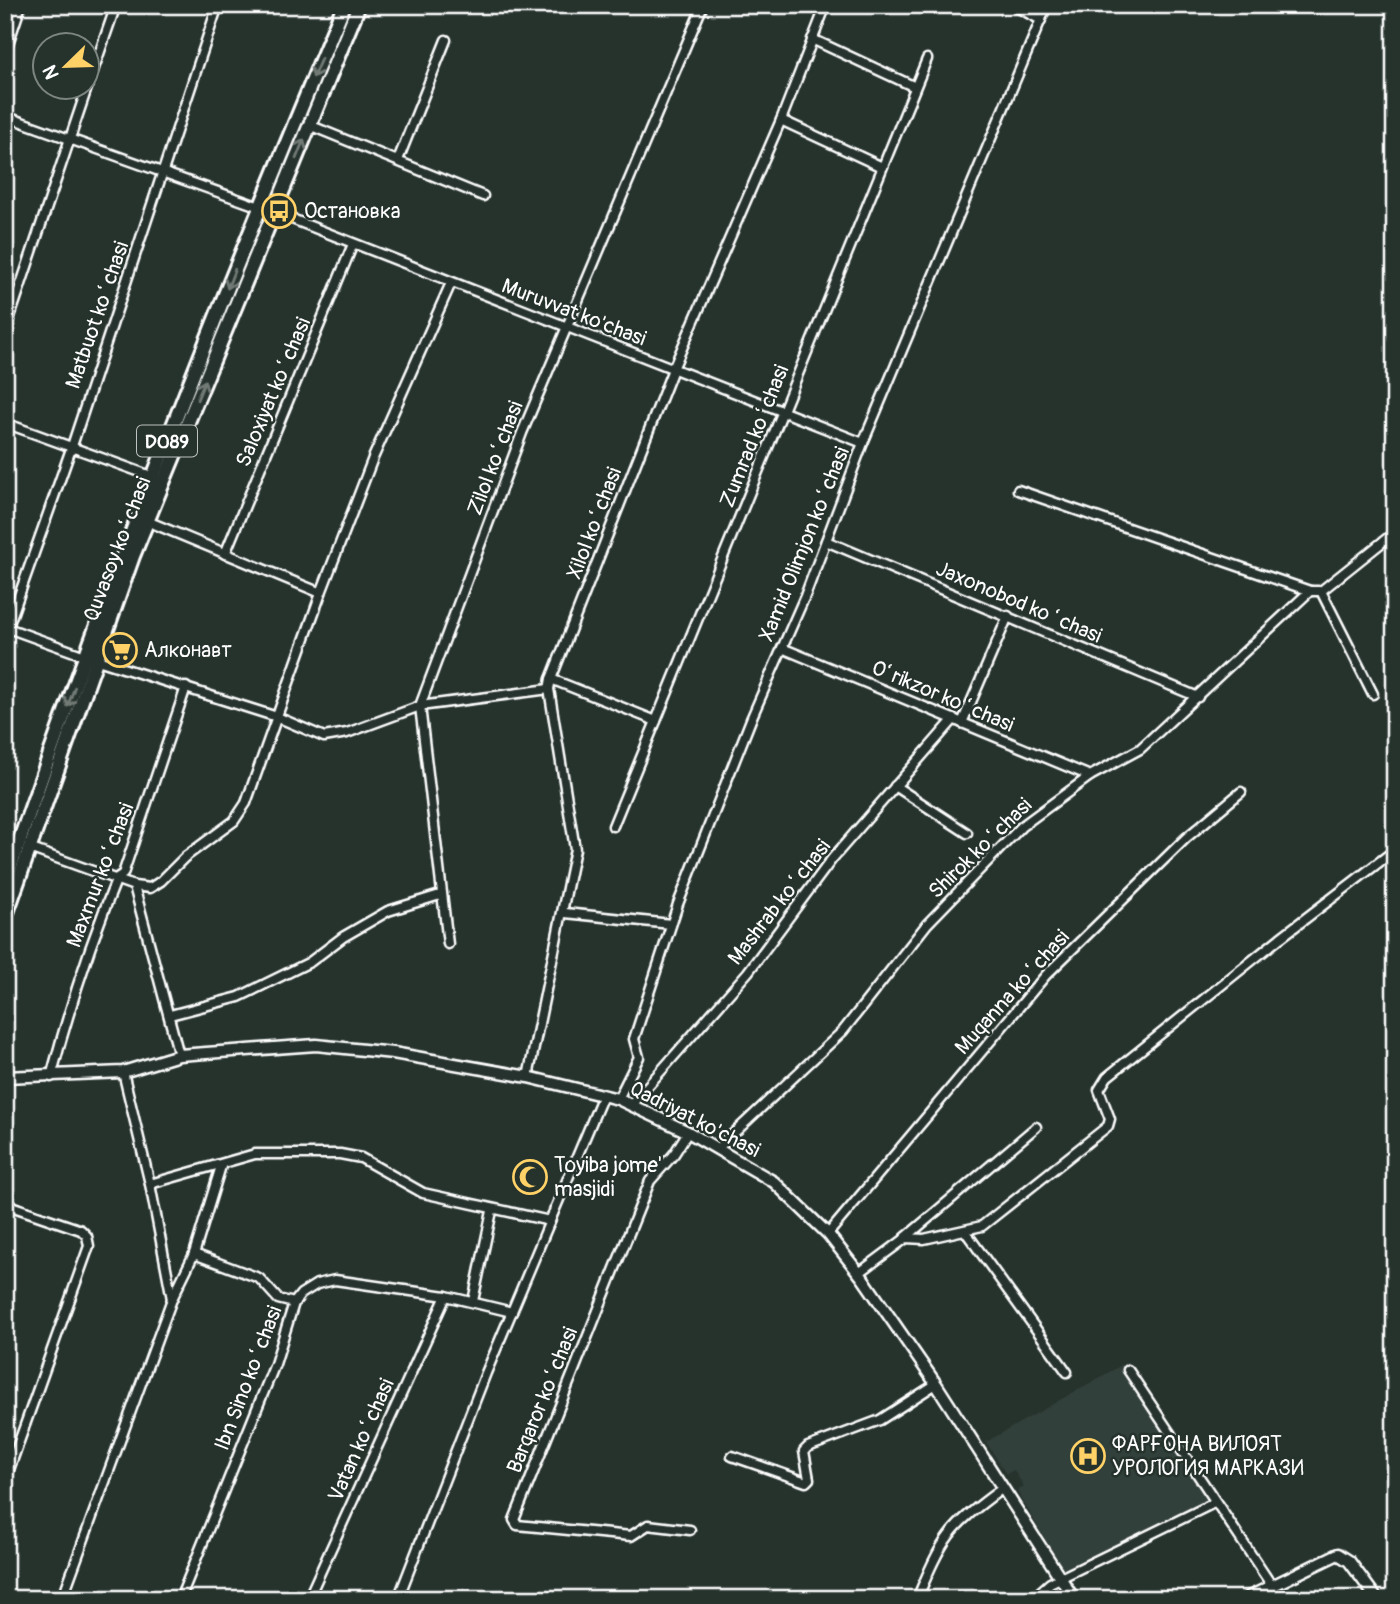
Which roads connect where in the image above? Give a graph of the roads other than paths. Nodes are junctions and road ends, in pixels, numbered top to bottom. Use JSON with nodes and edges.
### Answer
{"nodes":[{"id":1,"x":21,"y":5,"type":"edge"},
{"id":2,"x":116,"y":5,"type":"edge"},
{"id":3,"x":218,"y":5,"type":"edge"},
{"id":4,"x":344,"y":5,"type":"edge"},
{"id":5,"x":359,"y":5,"type":"edge"},
{"id":6,"x":703,"y":5,"type":"edge"},
{"id":7,"x":826,"y":5,"type":"edge"},
{"id":8,"x":1013,"y":5,"type":"edge"},
{"id":9,"x":1047,"y":5,"type":"edge"},
{"id":10,"x":1041,"y":20,"type":"junction"},
{"id":11,"x":812,"y":39,"type":"junction"},
{"id":12,"x":446,"y":40,"type":"dead end"},
{"id":13,"x":102,"y":45,"type":"edge"},
{"id":14,"x":5,"y":53,"type":"edge"},
{"id":15,"x":927,"y":59,"type":"dead end"},
{"id":16,"x":915,"y":87,"type":"junction"},
{"id":17,"x":82,"y":102,"type":"edge"},
{"id":18,"x":5,"y":116,"type":"edge"},
{"id":19,"x":781,"y":120,"type":"junction"},
{"id":20,"x":309,"y":125,"type":"junction"},
{"id":21,"x":71,"y":139,"type":"junction"},
{"id":22,"x":398,"y":160,"type":"junction"},
{"id":23,"x":883,"y":167,"type":"junction"},
{"id":24,"x":163,"y":175,"type":"junction"},
{"id":25,"x":483,"y":197,"type":"dead end"},
{"id":26,"x":259,"y":208,"type":"junction"},
{"id":27,"x":274,"y":212,"type":"junction"},
{"id":28,"x":353,"y":244,"type":"junction"},
{"id":29,"x":451,"y":283,"type":"junction"},
{"id":30,"x":566,"y":327,"type":"junction"},
{"id":31,"x":5,"y":332,"type":"edge"},
{"id":32,"x":673,"y":369,"type":"junction"},
{"id":33,"x":782,"y":412,"type":"junction"},
{"id":34,"x":5,"y":423,"type":"edge"},
{"id":35,"x":863,"y":443,"type":"junction"},
{"id":36,"x":72,"y":446,"type":"junction"},
{"id":37,"x":154,"y":477,"type":"junction"},
{"id":38,"x":1018,"y":490,"type":"dead end"},
{"id":39,"x":145,"y":525,"type":"junction"},
{"id":40,"x":1395,"y":532,"type":"edge"},
{"id":41,"x":826,"y":541,"type":"junction"},
{"id":42,"x":225,"y":554,"type":"junction"},
{"id":43,"x":1310,"y":591,"type":"junction"},
{"id":44,"x":1321,"y":591,"type":"junction"},
{"id":45,"x":321,"y":593,"type":"junction"},
{"id":46,"x":1008,"y":616,"type":"junction"},
{"id":47,"x":6,"y":629,"type":"edge"},
{"id":48,"x":782,"y":648,"type":"junction"},
{"id":49,"x":91,"y":658,"type":"junction"},
{"id":50,"x":551,"y":679,"type":"junction"},
{"id":51,"x":186,"y":687,"type":"junction"},
{"id":52,"x":549,"y":689,"type":"junction"},
{"id":53,"x":1373,"y":694,"type":"dead end"},
{"id":54,"x":1198,"y":697,"type":"junction"},
{"id":55,"x":420,"y":706,"type":"junction"},
{"id":56,"x":277,"y":717,"type":"junction"},
{"id":57,"x":656,"y":721,"type":"junction"},
{"id":58,"x":958,"y":721,"type":"junction"},
{"id":59,"x":1090,"y":776,"type":"junction"},
{"id":60,"x":895,"y":786,"type":"junction"},
{"id":61,"x":1241,"y":792,"type":"dead end"},
{"id":62,"x":613,"y":826,"type":"dead end"},
{"id":63,"x":967,"y":833,"type":"dead end"},
{"id":64,"x":30,"y":844,"type":"junction"},
{"id":65,"x":1395,"y":850,"type":"edge"},
{"id":66,"x":117,"y":878,"type":"junction"},
{"id":67,"x":5,"y":883,"type":"edge"},
{"id":68,"x":134,"y":886,"type":"junction"},
{"id":69,"x":440,"y":895,"type":"junction"},
{"id":70,"x":565,"y":913,"type":"junction"},
{"id":71,"x":5,"y":918,"type":"edge"},
{"id":72,"x":671,"y":924,"type":"junction"},
{"id":73,"x":448,"y":944,"type":"dead end"},
{"id":74,"x":170,"y":1015,"type":"junction"},
{"id":75,"x":179,"y":1055,"type":"junction"},
{"id":76,"x":123,"y":1072,"type":"junction"},
{"id":77,"x":5,"y":1077,"type":"edge"},
{"id":78,"x":51,"y":1077,"type":"junction"},
{"id":79,"x":528,"y":1077,"type":"junction"},
{"id":80,"x":603,"y":1095,"type":"junction"},
{"id":81,"x":618,"y":1099,"type":"junction"},
{"id":82,"x":631,"y":1105,"type":"junction"},
{"id":83,"x":1036,"y":1127,"type":"dead end"},
{"id":84,"x":688,"y":1132,"type":"junction"},
{"id":85,"x":718,"y":1148,"type":"junction"},
{"id":86,"x":221,"y":1166,"type":"junction"},
{"id":87,"x":150,"y":1184,"type":"junction"},
{"id":88,"x":7,"y":1204,"type":"edge"},
{"id":89,"x":492,"y":1211,"type":"junction"},
{"id":90,"x":5,"y":1216,"type":"edge"},
{"id":91,"x":550,"y":1221,"type":"junction"},
{"id":92,"x":965,"y":1231,"type":"junction"},
{"id":93,"x":828,"y":1234,"type":"junction"},
{"id":94,"x":903,"y":1240,"type":"junction"},
{"id":95,"x":194,"y":1254,"type":"junction"},
{"id":96,"x":859,"y":1273,"type":"junction"},
{"id":97,"x":446,"y":1296,"type":"junction"},
{"id":98,"x":172,"y":1299,"type":"junction"},
{"id":99,"x":472,"y":1301,"type":"junction"},
{"id":100,"x":294,"y":1303,"type":"junction"},
{"id":101,"x":512,"y":1312,"type":"junction"},
{"id":102,"x":1128,"y":1370,"type":"dead end"},
{"id":103,"x":1067,"y":1372,"type":"dead end"},
{"id":104,"x":936,"y":1384,"type":"junction"},
{"id":105,"x":732,"y":1456,"type":"dead end"},
{"id":106,"x":5,"y":1481,"type":"edge"},
{"id":107,"x":1003,"y":1488,"type":"junction"},
{"id":108,"x":1210,"y":1505,"type":"dead end"},
{"id":109,"x":690,"y":1530,"type":"dead end"},
{"id":110,"x":1061,"y":1577,"type":"junction"},
{"id":111,"x":1272,"y":1586,"type":"junction"},
{"id":112,"x":62,"y":1599,"type":"edge"},
{"id":113,"x":180,"y":1599,"type":"edge"},
{"id":114,"x":308,"y":1599,"type":"edge"},
{"id":115,"x":398,"y":1599,"type":"edge"},
{"id":116,"x":917,"y":1599,"type":"edge"},
{"id":117,"x":1032,"y":1599,"type":"edge"},
{"id":118,"x":1074,"y":1599,"type":"edge"},
{"id":119,"x":1245,"y":1599,"type":"edge"},
{"id":120,"x":1377,"y":1599,"type":"edge"}],
"edges":[{"from":1,"to":14,"type":"street"},
{"from":2,"to":13,"type":"street"},
{"from":3,"to":24,"type":"street","name":"Matbuot koʻchasi"},
{"from":4,"to":26,"type":"main road","name":"Quvasoy koʻchasi","number":"D089","one_way":true},
{"from":5,"to":20,"type":"main road","name":"Quvasoy koʻchasi","number":"D089"},
{"from":6,"to":30,"type":"street","name":"Zilol koʻchasi"},
{"from":7,"to":11,"type":"street","name":"Xilol koʻchasi"},
{"from":8,"to":10,"type":"street"},
{"from":9,"to":10,"type":"street","name":"Xamid Olimjon koʻchasi"},
{"from":10,"to":35,"type":"street","name":"Xamid Olimjon koʻchasi"},
{"from":11,"to":16,"type":"street"},
{"from":11,"to":19,"type":"street","name":"Xilol koʻchasi"},
{"from":12,"to":22,"type":"street"},
{"from":15,"to":16,"type":"street","name":"Zumrad koʻchasi"},
{"from":16,"to":23,"type":"street","name":"Zumrad koʻchasi"},
{"from":17,"to":21,"type":"street"},
{"from":18,"to":21,"type":"street"},
{"from":19,"to":23,"type":"street"},
{"from":19,"to":32,"type":"street","name":"Xilol koʻchasi"},
{"from":20,"to":22,"type":"street"},
{"from":27,"to":20,"type":"main road","name":"Quvasoy koʻchasi","number":"D089","one_way":true},
{"from":21,"to":24,"type":"street"},
{"from":21,"to":31,"type":"street"},
{"from":22,"to":25,"type":"street"},
{"from":23,"to":33,"type":"street","name":"Zumrad koʻchasi"},
{"from":24,"to":26,"type":"street"},
{"from":24,"to":36,"type":"street","name":"Matbuot koʻchasi"},
{"from":26,"to":27,"type":"street","name":"Muruvvat ko'chasi"},
{"from":26,"to":37,"type":"main road","name":"Quvasoy koʻchasi","number":"D089","one_way":true},
{"from":27,"to":28,"type":"street","name":"Muruvvat ko'chasi"},
{"from":39,"to":27,"type":"main road","name":"Quvasoy koʻchasi","number":"D089","one_way":true},
{"from":28,"to":29,"type":"street","name":"Muruvvat ko'chasi"},
{"from":28,"to":42,"type":"street","name":"Saloxiyat koʻchasi"},
{"from":29,"to":30,"type":"street","name":"Muruvvat ko'chasi"},
{"from":29,"to":45,"type":"street"},
{"from":30,"to":32,"type":"street","name":"Muruvvat ko'chasi"},
{"from":30,"to":55,"type":"street","name":"Zilol koʻchasi"},
{"from":32,"to":33,"type":"street","name":"Muruvvat ko'chasi"},
{"from":32,"to":50,"type":"street","name":"Xilol koʻchasi"},
{"from":33,"to":35,"type":"street","name":"Muruvvat ko'chasi"},
{"from":33,"to":57,"type":"street","name":"Zumrad koʻchasi"},
{"from":34,"to":36,"type":"street"},
{"from":35,"to":41,"type":"street","name":"Xamid Olimjon koʻchasi"},
{"from":36,"to":37,"type":"street"},
{"from":36,"to":47,"type":"street","name":"Matbuot koʻchasi"},
{"from":37,"to":49,"type":"main road","name":"Quvasoy koʻchasi","number":"D089"},
{"from":38,"to":43,"type":"street"},
{"from":39,"to":42,"type":"street"},
{"from":39,"to":49,"type":"main road","name":"Quvasoy koʻchasi","number":"D089"},
{"from":40,"to":44,"type":"street"},
{"from":41,"to":46,"type":"street","name":"Jaxonobod koʻchasi"},
{"from":41,"to":48,"type":"street","name":"Xamid Olimjon koʻchasi"},
{"from":42,"to":45,"type":"street"},
{"from":43,"to":44,"type":"street"},
{"from":43,"to":54,"type":"street","name":"Shirok koʻchasi"},
{"from":44,"to":53,"type":"street"},
{"from":45,"to":56,"type":"street"},
{"from":46,"to":54,"type":"street","name":"Jaxonobod koʻchasi"},
{"from":46,"to":58,"type":"street","name":"Mashrab koʻchasi"},
{"from":47,"to":49,"type":"street"},
{"from":48,"to":58,"type":"street","name":"Oʻrikzor koʻchasi"},
{"from":48,"to":72,"type":"street","name":"Xamid Olimjon koʻchasi"},
{"from":49,"to":51,"type":"street"},
{"from":49,"to":64,"type":"main road","name":"Quvasoy koʻchasi","number":"D089"},
{"from":49,"to":67,"type":"main road","name":"Quvasoy koʻchasi","number":"D089","one_way":true},
{"from":50,"to":52,"type":"street","name":"Xilol koʻchasi"},
{"from":50,"to":57,"type":"street"},
{"from":51,"to":56,"type":"street"},
{"from":51,"to":66,"type":"street","name":"Maxmur koʻchasi"},
{"from":52,"to":55,"type":"street"},
{"from":52,"to":70,"type":"street","name":"Xilol koʻchasi"},
{"from":54,"to":59,"type":"street","name":"Shirok koʻchasi"},
{"from":55,"to":56,"type":"street"},
{"from":55,"to":69,"type":"street","name":"Zilol koʻchasi"},
{"from":56,"to":68,"type":"street"},
{"from":57,"to":62,"type":"street","name":"Zumrad koʻchasi"},
{"from":58,"to":59,"type":"street","name":"Oʻrikzor koʻchasi"},
{"from":58,"to":60,"type":"street","name":"Mashrab koʻchasi"},
{"from":59,"to":85,"type":"street","name":"Shirok koʻchasi"},
{"from":60,"to":63,"type":"street"},
{"from":60,"to":82,"type":"street","name":"Mashrab koʻchasi"},
{"from":61,"to":93,"type":"street","name":"Muqanna koʻchasi"},
{"from":64,"to":66,"type":"street"},
{"from":64,"to":71,"type":"main road","name":"Quvasoy koʻchasi","number":"D089"},
{"from":65,"to":92,"type":"street"},
{"from":66,"to":68,"type":"street"},
{"from":66,"to":78,"type":"street","name":"Maxmur koʻchasi"},
{"from":68,"to":74,"type":"street"},
{"from":69,"to":73,"type":"street","name":"Zilol koʻchasi"},
{"from":69,"to":74,"type":"street"},
{"from":70,"to":72,"type":"street"},
{"from":70,"to":79,"type":"street","name":"Xilol koʻchasi"},
{"from":72,"to":81,"type":"street","name":"Xamid Olimjon koʻchasi"},
{"from":74,"to":75,"type":"street"},
{"from":75,"to":76,"type":"street","name":"Qadriyat ko'chasi"},
{"from":75,"to":79,"type":"street","name":"Qadriyat ko'chasi"},
{"from":76,"to":78,"type":"street","name":"Qadriyat ko'chasi"},
{"from":76,"to":87,"type":"street"},
{"from":77,"to":78,"type":"street","name":"Qadriyat ko'chasi"},
{"from":79,"to":80,"type":"street","name":"Qadriyat ko'chasi"},
{"from":80,"to":81,"type":"street","name":"Qadriyat ko'chasi"},
{"from":80,"to":91,"type":"street"},
{"from":81,"to":82,"type":"street","name":"Qadriyat ko'chasi"},
{"from":82,"to":84,"type":"street","name":"Qadriyat ko'chasi"},
{"from":83,"to":94,"type":"street"},
{"from":84,"to":85,"type":"street","name":"Qadriyat ko'chasi"},
{"from":84,"to":109,"type":"street","name":"Barqaror koʻchasi"},
{"from":85,"to":93,"type":"street","name":"Qadriyat ko'chasi"},
{"from":86,"to":87,"type":"street"},
{"from":86,"to":89,"type":"street"},
{"from":86,"to":95,"type":"street"},
{"from":87,"to":98,"type":"street"},
{"from":88,"to":90,"type":"street"},
{"from":88,"to":106,"type":"street"},
{"from":89,"to":91,"type":"street"},
{"from":89,"to":99,"type":"street"},
{"from":91,"to":101,"type":"street"},
{"from":92,"to":94,"type":"street"},
{"from":92,"to":103,"type":"street"},
{"from":93,"to":96,"type":"street","name":"Qadriyat ko'chasi"},
{"from":94,"to":96,"type":"street"},
{"from":95,"to":98,"type":"street"},
{"from":95,"to":100,"type":"street"},
{"from":96,"to":104,"type":"street","name":"Qadriyat ko'chasi"},
{"from":97,"to":99,"type":"street","name":"Ibn Sino koʻchasi"},
{"from":97,"to":100,"type":"street","name":"Ibn Sino koʻchasi"},
{"from":97,"to":114,"type":"street","name":"Vatan koʻchasi"},
{"from":98,"to":112,"type":"street"},
{"from":99,"to":101,"type":"street","name":"Ibn Sino koʻchasi"},
{"from":100,"to":113,"type":"street","name":"Ibn Sino koʻchasi"},
{"from":101,"to":115,"type":"street"},
{"from":102,"to":111,"type":"street"},
{"from":104,"to":105,"type":"street"},
{"from":104,"to":107,"type":"street","name":"Qadriyat ko'chasi"},
{"from":107,"to":110,"type":"street","name":"Qadriyat ko'chasi"},
{"from":107,"to":116,"type":"street"},
{"from":108,"to":110,"type":"street"},
{"from":110,"to":117,"type":"street"},
{"from":110,"to":118,"type":"street","name":"Qadriyat ko'chasi"},
{"from":111,"to":119,"type":"street"},
{"from":111,"to":120,"type":"street"}]}
